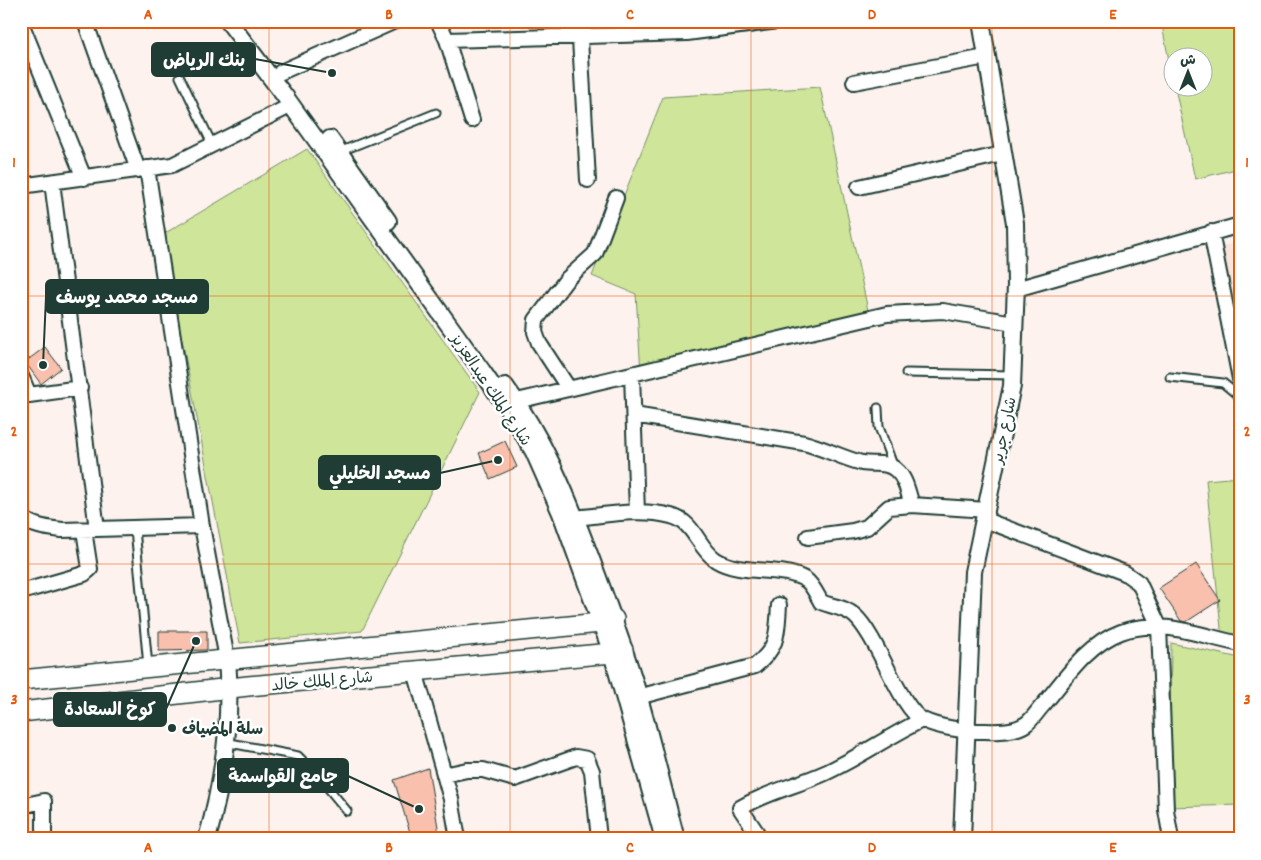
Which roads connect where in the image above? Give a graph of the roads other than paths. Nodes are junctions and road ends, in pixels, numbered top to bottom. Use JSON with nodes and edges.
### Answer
{"nodes":[{"id":1,"x":25,"y":21,"type":"edge"},
{"id":2,"x":85,"y":21,"type":"edge"},
{"id":3,"x":228,"y":21,"type":"edge"},
{"id":4,"x":241,"y":21,"type":"edge"},
{"id":5,"x":395,"y":21,"type":"edge"},
{"id":6,"x":438,"y":21,"type":"edge"},
{"id":7,"x":778,"y":21,"type":"edge"},
{"id":8,"x":981,"y":21,"type":"edge"},
{"id":9,"x":21,"y":23,"type":"edge"},
{"id":10,"x":688,"y":27,"type":"edge"},
{"id":11,"x":579,"y":28,"type":"edge"},
{"id":12,"x":447,"y":40,"type":"junction"},
{"id":13,"x":986,"y":57,"type":"junction"},
{"id":14,"x":281,"y":72,"type":"junction"},
{"id":15,"x":180,"y":77,"type":"dead end"},
{"id":16,"x":854,"y":82,"type":"dead end"},
{"id":17,"x":292,"y":105,"type":"junction"},
{"id":18,"x":436,"y":113,"type":"dead end"},
{"id":19,"x":472,"y":120,"type":"dead end"},
{"id":20,"x":212,"y":144,"type":"junction"},
{"id":21,"x":339,"y":152,"type":"junction"},
{"id":22,"x":1002,"y":154,"type":"junction"},
{"id":23,"x":143,"y":169,"type":"junction"},
{"id":24,"x":84,"y":178,"type":"junction"},
{"id":25,"x":588,"y":180,"type":"dead end"},
{"id":26,"x":52,"y":182,"type":"junction"},
{"id":27,"x":21,"y":186,"type":"edge"},
{"id":28,"x":859,"y":187,"type":"dead end"},
{"id":29,"x":616,"y":198,"type":"dead end"},
{"id":30,"x":1240,"y":225,"type":"edge"},
{"id":31,"x":1211,"y":232,"type":"junction"},
{"id":32,"x":1016,"y":289,"type":"junction"},
{"id":33,"x":1014,"y":323,"type":"junction"},
{"id":34,"x":906,"y":373,"type":"dead end"},
{"id":35,"x":632,"y":374,"type":"junction"},
{"id":36,"x":1013,"y":375,"type":"junction"},
{"id":37,"x":21,"y":376,"type":"edge"},
{"id":38,"x":1170,"y":378,"type":"dead end"},
{"id":39,"x":1240,"y":379,"type":"edge"},
{"id":40,"x":80,"y":388,"type":"junction"},
{"id":41,"x":569,"y":389,"type":"junction"},
{"id":42,"x":1240,"y":397,"type":"edge"},
{"id":43,"x":517,"y":401,"type":"junction"},
{"id":44,"x":878,"y":408,"type":"dead end"},
{"id":45,"x":634,"y":415,"type":"junction"},
{"id":46,"x":894,"y":468,"type":"junction"},
{"id":47,"x":912,"y":505,"type":"junction"},
{"id":48,"x":637,"y":512,"type":"junction"},
{"id":49,"x":986,"y":515,"type":"junction"},
{"id":50,"x":21,"y":517,"type":"edge"},
{"id":51,"x":576,"y":518,"type":"junction"},
{"id":52,"x":202,"y":526,"type":"junction"},
{"id":53,"x":90,"y":529,"type":"junction"},
{"id":54,"x":135,"y":529,"type":"junction"},
{"id":55,"x":808,"y":537,"type":"dead end"},
{"id":56,"x":21,"y":592,"type":"edge"},
{"id":57,"x":779,"y":605,"type":"dead end"},
{"id":58,"x":607,"y":621,"type":"junction"},
{"id":59,"x":1159,"y":626,"type":"junction"},
{"id":60,"x":1240,"y":644,"type":"edge"},
{"id":61,"x":617,"y":652,"type":"junction"},
{"id":62,"x":228,"y":659,"type":"junction"},
{"id":63,"x":148,"y":667,"type":"junction"},
{"id":64,"x":414,"y":671,"type":"junction"},
{"id":65,"x":21,"y":680,"type":"edge"},
{"id":66,"x":230,"y":688,"type":"junction"},
{"id":67,"x":638,"y":697,"type":"junction"},
{"id":68,"x":21,"y":712,"type":"edge"},
{"id":69,"x":922,"y":720,"type":"junction"},
{"id":70,"x":966,"y":731,"type":"junction"},
{"id":71,"x":224,"y":742,"type":"junction"},
{"id":72,"x":444,"y":775,"type":"junction"},
{"id":73,"x":21,"y":806,"type":"edge"},
{"id":74,"x":347,"y":811,"type":"dead end"},
{"id":75,"x":44,"y":839,"type":"edge"},
{"id":76,"x":207,"y":839,"type":"edge"},
{"id":77,"x":458,"y":839,"type":"edge"},
{"id":78,"x":599,"y":839,"type":"edge"},
{"id":79,"x":664,"y":839,"type":"edge"},
{"id":80,"x":676,"y":839,"type":"edge"},
{"id":81,"x":761,"y":839,"type":"edge"},
{"id":82,"x":962,"y":839,"type":"edge"},
{"id":83,"x":1172,"y":839,"type":"edge"}],
"edges":[{"from":1,"to":9,"type":"street"},
{"from":2,"to":23,"type":"street"},
{"from":3,"to":17,"type":"street","name":"شارع الملك عبدالعزيز"},
{"from":4,"to":14,"type":"street","name":"شارع الملك عبدالعزيز"},
{"from":5,"to":14,"type":"street"},
{"from":6,"to":12,"type":"street"},
{"from":7,"to":10,"type":"street"},
{"from":8,"to":13,"type":"street","name":"شارع جرير"},
{"from":9,"to":24,"type":"street"},
{"from":10,"to":11,"type":"street"},
{"from":11,"to":12,"type":"street"},
{"from":11,"to":25,"type":"street"},
{"from":12,"to":19,"type":"street"},
{"from":13,"to":16,"type":"street"},
{"from":13,"to":22,"type":"street","name":"شارع جرير"},
{"from":14,"to":21,"type":"street","name":"شارع الملك عبدالعزيز"},
{"from":15,"to":20,"type":"lane"},
{"from":17,"to":20,"type":"street"},
{"from":17,"to":58,"type":"street","name":"شارع الملك عبدالعزيز"},
{"from":18,"to":21,"type":"lane"},
{"from":20,"to":23,"type":"street"},
{"from":21,"to":43,"type":"street","name":"شارع الملك عبدالعزيز"},
{"from":22,"to":28,"type":"street"},
{"from":22,"to":32,"type":"street","name":"شارع جرير"},
{"from":23,"to":24,"type":"street"},
{"from":23,"to":52,"type":"street"},
{"from":24,"to":26,"type":"street"},
{"from":26,"to":27,"type":"street"},
{"from":26,"to":40,"type":"street"},
{"from":29,"to":41,"type":"street"},
{"from":30,"to":31,"type":"street"},
{"from":31,"to":32,"type":"street"},
{"from":31,"to":39,"type":"street"},
{"from":32,"to":33,"type":"street","name":"شارع جرير"},
{"from":33,"to":35,"type":"street"},
{"from":33,"to":36,"type":"street","name":"شارع جرير"},
{"from":34,"to":36,"type":"lane"},
{"from":35,"to":41,"type":"street"},
{"from":35,"to":45,"type":"street"},
{"from":36,"to":49,"type":"street","name":"شارع جرير"},
{"from":37,"to":40,"type":"street"},
{"from":38,"to":42,"type":"lane"},
{"from":40,"to":53,"type":"street"},
{"from":41,"to":43,"type":"street"},
{"from":43,"to":51,"type":"street","name":"شارع الملك عبدالعزيز"},
{"from":44,"to":46,"type":"lane"},
{"from":45,"to":46,"type":"street"},
{"from":45,"to":48,"type":"street"},
{"from":46,"to":47,"type":"street"},
{"from":47,"to":49,"type":"street"},
{"from":47,"to":55,"type":"street"},
{"from":48,"to":51,"type":"street"},
{"from":48,"to":69,"type":"street"},
{"from":49,"to":59,"type":"street"},
{"from":49,"to":70,"type":"street","name":"شارع جرير"},
{"from":50,"to":53,"type":"street"},
{"from":51,"to":58,"type":"street","name":"شارع الملك عبدالعزيز"},
{"from":52,"to":54,"type":"street"},
{"from":52,"to":62,"type":"street"},
{"from":53,"to":54,"type":"street"},
{"from":53,"to":56,"type":"street"},
{"from":54,"to":63,"type":"lane"},
{"from":57,"to":67,"type":"street"},
{"from":58,"to":61,"type":"street","name":"شارع الملك عبدالعزيز"},
{"from":58,"to":62,"type":"main road","name":"شارع الملك خالد"},
{"from":59,"to":60,"type":"street"},
{"from":59,"to":70,"type":"street"},
{"from":59,"to":83,"type":"street"},
{"from":61,"to":64,"type":"main road","name":"شارع الملك خالد"},
{"from":61,"to":67,"type":"street","name":"شارع الملك عبدالعزيز"},
{"from":61,"to":79,"type":"street","name":"شارع الملك عبدالعزيز"},
{"from":62,"to":63,"type":"main road","name":"شارع الملك خالد"},
{"from":62,"to":66,"type":"street"},
{"from":63,"to":65,"type":"main road","name":"شارع الملك خالد"},
{"from":64,"to":66,"type":"main road","name":"شارع الملك خالد"},
{"from":64,"to":72,"type":"street"},
{"from":66,"to":68,"type":"main road","name":"شارع الملك خالد"},
{"from":66,"to":71,"type":"street"},
{"from":67,"to":80,"type":"street","name":"شارع الملك عبدالعزيز"},
{"from":69,"to":70,"type":"street"},
{"from":69,"to":81,"type":"street"},
{"from":70,"to":82,"type":"street","name":"شارع جرير"},
{"from":71,"to":74,"type":"lane"},
{"from":71,"to":76,"type":"street"},
{"from":72,"to":77,"type":"street"},
{"from":72,"to":78,"type":"street"},
{"from":73,"to":75,"type":"street"}]}
